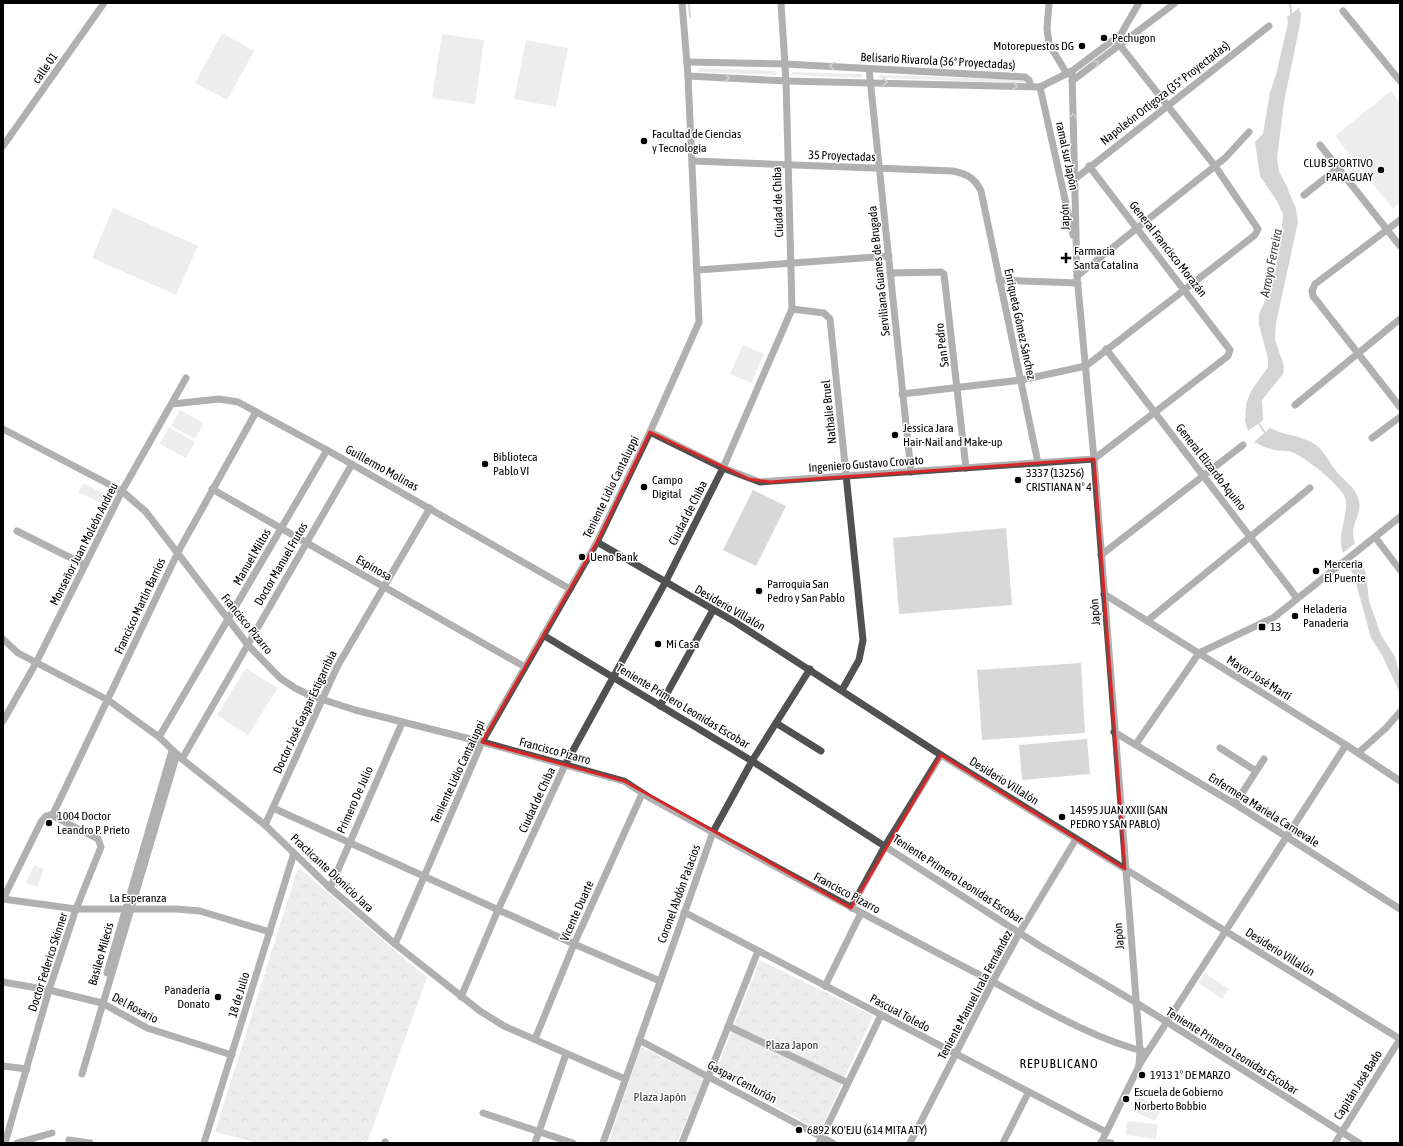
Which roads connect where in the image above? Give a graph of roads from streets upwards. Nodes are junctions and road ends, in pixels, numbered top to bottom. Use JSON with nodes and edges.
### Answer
{"nodes":[{"id":1,"x":104,"y":3,"type":"edge"},
{"id":2,"x":682,"y":3,"type":"edge"},
{"id":3,"x":781,"y":3,"type":"edge"},
{"id":4,"x":1049,"y":3,"type":"edge"},
{"id":5,"x":1139,"y":3,"type":"edge"},
{"id":6,"x":1175,"y":3,"type":"edge"},
{"id":7,"x":1343,"y":11,"type":"dead end"},
{"id":8,"x":1269,"y":26,"type":"dead end"},
{"id":9,"x":1117,"y":42,"type":"junction"},
{"id":10,"x":687,"y":62,"type":"junction"},
{"id":11,"x":784,"y":64,"type":"junction"},
{"id":12,"x":869,"y":69,"type":"junction"},
{"id":13,"x":1069,"y":72,"type":"junction"},
{"id":14,"x":688,"y":76,"type":"junction"},
{"id":15,"x":786,"y":81,"type":"junction"},
{"id":16,"x":1072,"y":81,"type":"junction"},
{"id":17,"x":870,"y":82,"type":"junction"},
{"id":18,"x":1400,"y":82,"type":"edge"},
{"id":19,"x":1031,"y":86,"type":"junction"},
{"id":20,"x":1040,"y":87,"type":"junction"},
{"id":21,"x":1167,"y":106,"type":"junction"},
{"id":22,"x":1249,"y":132,"type":"dead end"},
{"id":23,"x":1320,"y":145,"type":"dead end"},
{"id":24,"x":3,"y":146,"type":"edge"},
{"id":25,"x":693,"y":161,"type":"junction"},
{"id":26,"x":788,"y":166,"type":"junction"},
{"id":27,"x":1089,"y":166,"type":"junction"},
{"id":28,"x":1215,"y":166,"type":"junction"},
{"id":29,"x":879,"y":168,"type":"junction"},
{"id":30,"x":1338,"y":168,"type":"junction"},
{"id":31,"x":1074,"y":179,"type":"junction"},
{"id":32,"x":981,"y":191,"type":"joint"},
{"id":33,"x":1304,"y":195,"type":"dead end"},
{"id":34,"x":1400,"y":220,"type":"edge"},
{"id":35,"x":1137,"y":228,"type":"junction"},
{"id":36,"x":1387,"y":230,"type":"junction"},
{"id":37,"x":1400,"y":246,"type":"edge"},
{"id":38,"x":1076,"y":253,"type":"junction"},
{"id":39,"x":889,"y":256,"type":"junction"},
{"id":40,"x":792,"y":264,"type":"junction"},
{"id":41,"x":698,"y":270,"type":"junction"},
{"id":42,"x":890,"y":273,"type":"junction"},
{"id":43,"x":999,"y":280,"type":"junction"},
{"id":44,"x":1077,"y":280,"type":"junction"},
{"id":45,"x":1185,"y":289,"type":"junction"},
{"id":46,"x":792,"y":309,"type":"junction"},
{"id":47,"x":1400,"y":320,"type":"edge"},
{"id":48,"x":1106,"y":349,"type":"junction"},
{"id":49,"x":1359,"y":354,"type":"junction"},
{"id":50,"x":1086,"y":366,"type":"junction"},
{"id":51,"x":186,"y":378,"type":"dead end"},
{"id":52,"x":1021,"y":380,"type":"junction"},
{"id":53,"x":958,"y":389,"type":"junction"},
{"id":54,"x":902,"y":394,"type":"junction"},
{"id":55,"x":172,"y":404,"type":"junction"},
{"id":56,"x":1294,"y":405,"type":"dead end"},
{"id":57,"x":1400,"y":407,"type":"edge"},
{"id":58,"x":256,"y":412,"type":"junction"},
{"id":59,"x":1155,"y":412,"type":"junction"},
{"id":60,"x":1400,"y":417,"type":"edge"},
{"id":61,"x":3,"y":428,"type":"edge"},
{"id":62,"x":650,"y":432,"type":"junction"},
{"id":63,"x":1372,"y":438,"type":"dead end"},
{"id":64,"x":1243,"y":446,"type":"dead end"},
{"id":65,"x":327,"y":450,"type":"junction"},
{"id":66,"x":1094,"y":459,"type":"junction"},
{"id":67,"x":1038,"y":463,"type":"junction"},
{"id":68,"x":352,"y":464,"type":"junction"},
{"id":69,"x":723,"y":468,"type":"junction"},
{"id":70,"x":966,"y":468,"type":"junction"},
{"id":71,"x":911,"y":472,"type":"junction"},
{"id":72,"x":1203,"y":475,"type":"junction"},
{"id":73,"x":847,"y":476,"type":"junction"},
{"id":74,"x":1310,"y":488,"type":"dead end"},
{"id":75,"x":212,"y":489,"type":"junction"},
{"id":76,"x":122,"y":491,"type":"junction"},
{"id":77,"x":430,"y":508,"type":"junction"},
{"id":78,"x":1400,"y":517,"type":"edge"},
{"id":79,"x":281,"y":529,"type":"junction"},
{"id":80,"x":17,"y":531,"type":"dead end"},
{"id":81,"x":1250,"y":536,"type":"junction"},
{"id":82,"x":1374,"y":537,"type":"junction"},
{"id":83,"x":597,"y":542,"type":"junction"},
{"id":84,"x":307,"y":543,"type":"junction"},
{"id":85,"x":178,"y":552,"type":"junction"},
{"id":86,"x":1101,"y":555,"type":"junction"},
{"id":87,"x":85,"y":565,"type":"junction"},
{"id":88,"x":1400,"y":570,"type":"edge"},
{"id":89,"x":665,"y":583,"type":"junction"},
{"id":90,"x":385,"y":587,"type":"junction"},
{"id":91,"x":570,"y":589,"type":"junction"},
{"id":92,"x":1104,"y":594,"type":"junction"},
{"id":93,"x":1298,"y":598,"type":"junction"},
{"id":94,"x":713,"y":610,"type":"junction"},
{"id":95,"x":228,"y":619,"type":"junction"},
{"id":96,"x":1147,"y":621,"type":"junction"},
{"id":97,"x":543,"y":635,"type":"junction"},
{"id":98,"x":3,"y":639,"type":"edge"},
{"id":99,"x":248,"y":645,"type":"junction"},
{"id":100,"x":1199,"y":653,"type":"junction"},
{"id":101,"x":36,"y":663,"type":"junction"},
{"id":102,"x":525,"y":667,"type":"junction"},
{"id":103,"x":810,"y":669,"type":"junction"},
{"id":104,"x":613,"y":676,"type":"junction"},
{"id":105,"x":842,"y":690,"type":"junction"},
{"id":106,"x":321,"y":699,"type":"junction"},
{"id":107,"x":108,"y":700,"type":"junction"},
{"id":108,"x":660,"y":706,"type":"junction"},
{"id":109,"x":1400,"y":712,"type":"edge"},
{"id":110,"x":3,"y":721,"type":"edge"},
{"id":111,"x":402,"y":722,"type":"junction"},
{"id":112,"x":776,"y":723,"type":"junction"},
{"id":113,"x":1114,"y":732,"type":"junction"},
{"id":114,"x":160,"y":737,"type":"junction"},
{"id":115,"x":482,"y":742,"type":"junction"},
{"id":116,"x":1136,"y":744,"type":"junction"},
{"id":117,"x":1346,"y":745,"type":"junction"},
{"id":118,"x":1220,"y":748,"type":"dead end"},
{"id":119,"x":821,"y":751,"type":"dead end"},
{"id":120,"x":1358,"y":753,"type":"junction"},
{"id":121,"x":177,"y":755,"type":"junction"},
{"id":122,"x":941,"y":755,"type":"junction"},
{"id":123,"x":1264,"y":759,"type":"dead end"},
{"id":124,"x":752,"y":761,"type":"junction"},
{"id":125,"x":565,"y":765,"type":"junction"},
{"id":126,"x":1256,"y":771,"type":"junction"},
{"id":127,"x":1400,"y":781,"type":"edge"},
{"id":128,"x":642,"y":794,"type":"junction"},
{"id":129,"x":1235,"y":804,"type":"junction"},
{"id":130,"x":273,"y":808,"type":"junction"},
{"id":131,"x":53,"y":814,"type":"junction"},
{"id":132,"x":265,"y":825,"type":"junction"},
{"id":133,"x":713,"y":832,"type":"junction"},
{"id":134,"x":1287,"y":837,"type":"junction"},
{"id":135,"x":1076,"y":839,"type":"junction"},
{"id":136,"x":349,"y":841,"type":"junction"},
{"id":137,"x":885,"y":846,"type":"junction"},
{"id":138,"x":294,"y":853,"type":"junction"},
{"id":139,"x":1125,"y":869,"type":"junction"},
{"id":140,"x":424,"y":876,"type":"junction"},
{"id":141,"x":330,"y":888,"type":"junction"},
{"id":142,"x":3,"y":899,"type":"edge"},
{"id":143,"x":128,"y":908,"type":"junction"},
{"id":144,"x":851,"y":908,"type":"junction"},
{"id":145,"x":76,"y":909,"type":"junction"},
{"id":146,"x":1400,"y":909,"type":"edge"},
{"id":147,"x":498,"y":910,"type":"junction"},
{"id":148,"x":684,"y":912,"type":"junction"},
{"id":149,"x":862,"y":913,"type":"junction"},
{"id":150,"x":270,"y":932,"type":"junction"},
{"id":151,"x":1020,"y":932,"type":"junction"},
{"id":152,"x":1226,"y":932,"type":"junction"},
{"id":153,"x":395,"y":944,"type":"junction"},
{"id":154,"x":574,"y":944,"type":"junction"},
{"id":155,"x":758,"y":951,"type":"junction"},
{"id":156,"x":660,"y":981,"type":"junction"},
{"id":157,"x":993,"y":981,"type":"junction"},
{"id":158,"x":3,"y":982,"type":"edge"},
{"id":159,"x":825,"y":986,"type":"junction"},
{"id":160,"x":49,"y":990,"type":"junction"},
{"id":161,"x":461,"y":997,"type":"junction"},
{"id":162,"x":1135,"y":1002,"type":"junction"},
{"id":163,"x":100,"y":1003,"type":"junction"},
{"id":164,"x":881,"y":1015,"type":"junction"},
{"id":165,"x":1165,"y":1022,"type":"junction"},
{"id":166,"x":728,"y":1026,"type":"junction"},
{"id":167,"x":535,"y":1039,"type":"junction"},
{"id":168,"x":1400,"y":1039,"type":"edge"},
{"id":169,"x":639,"y":1040,"type":"junction"},
{"id":170,"x":1140,"y":1050,"type":"junction"},
{"id":171,"x":1148,"y":1052,"type":"junction"},
{"id":172,"x":566,"y":1054,"type":"junction"},
{"id":173,"x":232,"y":1055,"type":"junction"},
{"id":174,"x":955,"y":1055,"type":"junction"},
{"id":175,"x":3,"y":1066,"type":"edge"},
{"id":176,"x":1139,"y":1066,"type":"junction"},
{"id":177,"x":27,"y":1069,"type":"junction"},
{"id":178,"x":82,"y":1074,"type":"dead end"},
{"id":179,"x":708,"y":1076,"type":"junction"},
{"id":180,"x":626,"y":1079,"type":"junction"},
{"id":181,"x":848,"y":1083,"type":"junction"},
{"id":182,"x":1028,"y":1093,"type":"junction"},
{"id":183,"x":483,"y":1113,"type":"dead end"},
{"id":184,"x":539,"y":1131,"type":"junction"},
{"id":185,"x":1106,"y":1132,"type":"junction"},
{"id":186,"x":1342,"y":1132,"type":"junction"},
{"id":187,"x":52,"y":1134,"type":"dead end"},
{"id":188,"x":69,"y":1140,"type":"dead end"},
{"id":189,"x":820,"y":1140,"type":"edge"},
{"id":190,"x":1101,"y":1142,"type":"edge"},
{"id":191,"x":5,"y":1143,"type":"edge"},
{"id":192,"x":17,"y":1143,"type":"edge"},
{"id":193,"x":90,"y":1143,"type":"edge"},
{"id":194,"x":204,"y":1143,"type":"edge"},
{"id":195,"x":535,"y":1143,"type":"edge"},
{"id":196,"x":573,"y":1143,"type":"edge"},
{"id":197,"x":603,"y":1143,"type":"edge"},
{"id":198,"x":682,"y":1143,"type":"edge"},
{"id":199,"x":833,"y":1143,"type":"edge"},
{"id":200,"x":910,"y":1143,"type":"edge"},
{"id":201,"x":1003,"y":1143,"type":"edge"},
{"id":202,"x":1111,"y":1143,"type":"edge"},
{"id":203,"x":1335,"y":1143,"type":"edge"},
{"id":204,"x":1359,"y":1143,"type":"edge"}],
"edges":[{"from":1,"to":24,"type":"street","name":"calle 01"},
{"from":2,"to":10,"type":"street","name":"Teniente Lidio Cantaluppi"},
{"from":3,"to":11,"type":"street","name":"Ciudad de Chiba"},
{"from":4,"to":13,"type":"street"},
{"from":5,"to":9,"type":"street"},
{"from":6,"to":9,"type":"street"},
{"from":7,"to":18,"type":"street"},
{"from":8,"to":21,"type":"street","name":"Napoleón Ortigoza (35ª Proyectadas)"},
{"from":9,"to":13,"type":"street"},
{"from":16,"to":9,"type":"street","one_way":true},
{"from":9,"to":21,"type":"street"},
{"from":10,"to":11,"type":"street","name":"Belisario Rivarola (36ª Proyectadas)"},
{"from":10,"to":14,"type":"street","name":"Teniente Lidio Cantaluppi"},
{"from":12,"to":11,"type":"street","name":"Belisario Rivarola (36ª Proyectadas)","one_way":true},
{"from":11,"to":15,"type":"street","name":"Ciudad de Chiba"},
{"from":12,"to":17,"type":"street","name":"Serviliana Guanes de Brugada"},
{"from":12,"to":19,"type":"street","name":"Belisario Rivarola (36ª Proyectadas)"},
{"from":13,"to":16,"type":"street","name":"Japón"},
{"from":13,"to":20,"type":"street"},
{"from":14,"to":15,"type":"street","name":"Belisario Rivarola (36ª Proyectadas)","one_way":true},
{"from":14,"to":25,"type":"street","name":"Teniente Lidio Cantaluppi"},
{"from":15,"to":17,"type":"street","name":"Belisario Rivarola (36ª Proyectadas)"},
{"from":15,"to":26,"type":"street","name":"Ciudad de Chiba"},
{"from":31,"to":16,"type":"street","name":"Japón","one_way":true},
{"from":17,"to":19,"type":"street","name":"Belisario Rivarola (36ª Proyectadas)","one_way":true},
{"from":17,"to":29,"type":"street","name":"Serviliana Guanes de Brugada"},
{"from":19,"to":20,"type":"street"},
{"from":20,"to":38,"type":"street","name":"ramal sur Japón"},
{"from":21,"to":27,"type":"street","name":"Napoleón Ortigoza (35ª Proyectadas)"},
{"from":21,"to":28,"type":"street"},
{"from":22,"to":28,"type":"street"},
{"from":23,"to":30,"type":"street"},
{"from":25,"to":26,"type":"street","name":"35 Proyectadas"},
{"from":25,"to":41,"type":"street","name":"Teniente Lidio Cantaluppi"},
{"from":26,"to":29,"type":"street","name":"35 Proyectadas"},
{"from":26,"to":40,"type":"street","name":"Ciudad de Chiba"},
{"from":27,"to":31,"type":"street","name":"Napoleón Ortigoza (35ª Proyectadas)"},
{"from":27,"to":35,"type":"street","name":"General Francisco Morazán"},
{"from":28,"to":35,"type":"street"},
{"from":28,"to":45,"type":"street"},
{"from":29,"to":32,"type":"street","name":"35 Proyectadas"},
{"from":29,"to":39,"type":"street","name":"Serviliana Guanes de Brugada"},
{"from":30,"to":33,"type":"street"},
{"from":30,"to":36,"type":"street"},
{"from":31,"to":38,"type":"street","name":"Japón"},
{"from":32,"to":43,"type":"street","name":"Enriqueta Gómez Sánchez"},
{"from":34,"to":36,"type":"street"},
{"from":35,"to":44,"type":"street"},
{"from":35,"to":45,"type":"street","name":"General Francisco Morazán"},
{"from":36,"to":37,"type":"street"},
{"from":36,"to":49,"type":"street"},
{"from":38,"to":44,"type":"street","name":"Japón"},
{"from":39,"to":40,"type":"street"},
{"from":39,"to":42,"type":"street","name":"Serviliana Guanes de Brugada"},
{"from":40,"to":41,"type":"street"},
{"from":40,"to":46,"type":"street","name":"Ciudad de Chiba"},
{"from":41,"to":62,"type":"street","name":"Teniente Lidio Cantaluppi"},
{"from":42,"to":53,"type":"street","name":"San Pedro"},
{"from":42,"to":54,"type":"street","name":"Serviliana Guanes de Brugada"},
{"from":43,"to":44,"type":"street"},
{"from":43,"to":52,"type":"street","name":"Enriqueta Gómez Sánchez"},
{"from":44,"to":50,"type":"street","name":"Japón"},
{"from":45,"to":48,"type":"street"},
{"from":45,"to":59,"type":"street","name":"General Francisco Morazán"},
{"from":46,"to":69,"type":"street","name":"Ciudad de Chiba"},
{"from":46,"to":73,"type":"street","name":"Nathalie Bruel"},
{"from":47,"to":49,"type":"street"},
{"from":48,"to":50,"type":"street"},
{"from":48,"to":59,"type":"street","name":"General Elizardo Aquino"},
{"from":49,"to":56,"type":"street"},
{"from":49,"to":57,"type":"street"},
{"from":50,"to":52,"type":"street"},
{"from":50,"to":66,"type":"street","name":"Japón"},
{"from":51,"to":55,"type":"street","name":"Monseñor Juan Moleón Andreu"},
{"from":52,"to":53,"type":"street"},
{"from":52,"to":67,"type":"street","name":"Enriqueta Gómez Sánchez"},
{"from":53,"to":54,"type":"street"},
{"from":53,"to":70,"type":"street","name":"San Pedro"},
{"from":54,"to":71,"type":"street","name":"Serviliana Guanes de Brugada"},
{"from":55,"to":58,"type":"street","name":"Guillermo Molinas"},
{"from":55,"to":76,"type":"street","name":"Monseñor Juan Moleón Andreu"},
{"from":58,"to":65,"type":"street","name":"Guillermo Molinas"},
{"from":58,"to":75,"type":"street","name":"Francisco Martín Barrios"},
{"from":59,"to":66,"type":"street"},
{"from":59,"to":72,"type":"street","name":"General Elizardo Aquino"},
{"from":60,"to":63,"type":"street"},
{"from":61,"to":76,"type":"street","name":"Francisco Pizarro"},
{"from":62,"to":69,"type":"street","name":"Ingeniero Gustavo Crovato"},
{"from":62,"to":83,"type":"street","name":"Teniente Lidio Cantaluppi"},
{"from":64,"to":72,"type":"street"},
{"from":65,"to":68,"type":"street","name":"Guillermo Molinas"},
{"from":65,"to":79,"type":"street","name":"Manuel Miltos"},
{"from":66,"to":67,"type":"street","name":"Ingeniero Gustavo Crovato"},
{"from":66,"to":86,"type":"street","name":"Japón"},
{"from":67,"to":70,"type":"street","name":"Ingeniero Gustavo Crovato"},
{"from":68,"to":77,"type":"street","name":"Guillermo Molinas"},
{"from":68,"to":84,"type":"street","name":"Doctor Manuel Frutos"},
{"from":69,"to":73,"type":"street","name":"Ingeniero Gustavo Crovato"},
{"from":69,"to":89,"type":"street","name":"Ciudad de Chiba"},
{"from":70,"to":71,"type":"street","name":"Ingeniero Gustavo Crovato"},
{"from":71,"to":73,"type":"street","name":"Ingeniero Gustavo Crovato"},
{"from":72,"to":81,"type":"street","name":"General Elizardo Aquino"},
{"from":72,"to":86,"type":"street"},
{"from":73,"to":105,"type":"street","name":"Nathalie Bruel"},
{"from":74,"to":81,"type":"street"},
{"from":75,"to":79,"type":"street","name":"Espinosa"},
{"from":75,"to":85,"type":"street","name":"Francisco Martín Barrios"},
{"from":76,"to":85,"type":"street","name":"Francisco Pizarro"},
{"from":76,"to":87,"type":"street","name":"Monseñor Juan Moleón Andreu"},
{"from":77,"to":90,"type":"street","name":"Doctor José Gaspar Estigarribia"},
{"from":77,"to":91,"type":"street","name":"Guillermo Molinas"},
{"from":78,"to":82,"type":"street"},
{"from":79,"to":84,"type":"street","name":"Espinosa"},
{"from":79,"to":95,"type":"street","name":"Manuel Miltos"},
{"from":80,"to":87,"type":"street"},
{"from":81,"to":93,"type":"street","name":"General Elizardo Aquino"},
{"from":81,"to":96,"type":"street"},
{"from":82,"to":88,"type":"street"},
{"from":82,"to":93,"type":"street"},
{"from":83,"to":89,"type":"street","name":"Desiderio Villalón"},
{"from":83,"to":91,"type":"street","name":"Teniente Lidio Cantaluppi"},
{"from":84,"to":90,"type":"street","name":"Espinosa"},
{"from":84,"to":99,"type":"street","name":"Doctor Manuel Frutos"},
{"from":85,"to":95,"type":"street","name":"Francisco Pizarro"},
{"from":85,"to":107,"type":"street","name":"Francisco Martín Barrios"},
{"from":86,"to":92,"type":"street","name":"Japón"},
{"from":87,"to":101,"type":"street","name":"Monseñor Juan Moleón Andreu"},
{"from":89,"to":94,"type":"street","name":"Desiderio Villalón"},
{"from":89,"to":104,"type":"street","name":"Ciudad de Chiba"},
{"from":90,"to":102,"type":"street","name":"Espinosa"},
{"from":90,"to":106,"type":"street","name":"Doctor José Gaspar Estigarribia"},
{"from":91,"to":97,"type":"street","name":"Teniente Lidio Cantaluppi"},
{"from":92,"to":96,"type":"street","name":"Mayor José Martí"},
{"from":92,"to":113,"type":"street","name":"Japón"},
{"from":93,"to":100,"type":"street"},
{"from":94,"to":103,"type":"street","name":"Desiderio Villalón"},
{"from":94,"to":108,"type":"street"},
{"from":95,"to":99,"type":"street","name":"Francisco Pizarro"},
{"from":95,"to":114,"type":"street","name":"Manuel Miltos"},
{"from":96,"to":100,"type":"street","name":"Mayor José Martí"},
{"from":97,"to":102,"type":"street","name":"Teniente Lidio Cantaluppi"},
{"from":97,"to":104,"type":"street","name":"Teniente Primero Leonidas Escobar"},
{"from":98,"to":101,"type":"street","name":"Practicante Dionicio Jara"},
{"from":99,"to":106,"type":"street","name":"Francisco Pizarro"},
{"from":99,"to":121,"type":"street","name":"Doctor Manuel Frutos"},
{"from":100,"to":116,"type":"street"},
{"from":100,"to":117,"type":"street","name":"Mayor José Martí"},
{"from":101,"to":107,"type":"street","name":"Practicante Dionicio Jara"},
{"from":101,"to":110,"type":"street","name":"Monseñor Juan Moleón Andreu"},
{"from":102,"to":115,"type":"street","name":"Teniente Lidio Cantaluppi"},
{"from":103,"to":105,"type":"street","name":"Desiderio Villalón"},
{"from":103,"to":112,"type":"street","name":"Coronel Abdón Palacios"},
{"from":104,"to":108,"type":"street","name":"Teniente Primero Leonidas Escobar"},
{"from":104,"to":125,"type":"street","name":"Ciudad de Chiba"},
{"from":105,"to":122,"type":"street","name":"Desiderio Villalón"},
{"from":106,"to":111,"type":"street","name":"Francisco Pizarro"},
{"from":106,"to":130,"type":"street","name":"Doctor José Gaspar Estigarribia"},
{"from":107,"to":114,"type":"street","name":"Practicante Dionicio Jara"},
{"from":107,"to":131,"type":"street","name":"Francisco Martín Barrios"},
{"from":108,"to":124,"type":"street","name":"Teniente Primero Leonidas Escobar"},
{"from":109,"to":120,"type":"street"},
{"from":111,"to":115,"type":"street","name":"Francisco Pizarro"},
{"from":111,"to":136,"type":"street","name":"Primero De Julio"},
{"from":112,"to":119,"type":"street"},
{"from":112,"to":124,"type":"street","name":"Coronel Abdón Palacios"},
{"from":113,"to":116,"type":"street","name":"Enfermera Mariela Carnevale"},
{"from":113,"to":139,"type":"street","name":"Japón"},
{"from":114,"to":121,"type":"street","name":"Practicante Dionicio Jara"},
{"from":115,"to":125,"type":"street","name":"Francisco Pizarro"},
{"from":115,"to":140,"type":"street","name":"Teniente Lidio Cantaluppi"},
{"from":116,"to":129,"type":"street","name":"Enfermera Mariela Carnevale"},
{"from":117,"to":120,"type":"street","name":"Mayor José Martí"},
{"from":117,"to":134,"type":"street"},
{"from":118,"to":126,"type":"street"},
{"from":120,"to":127,"type":"street","name":"Mayor José Martí"},
{"from":121,"to":132,"type":"street","name":"Practicante Dionicio Jara"},
{"from":121,"to":143,"type":"street","name":"Basileo Milecis"},
{"from":122,"to":135,"type":"street","name":"Desiderio Villalón"},
{"from":122,"to":137,"type":"street"},
{"from":123,"to":126,"type":"street"},
{"from":124,"to":133,"type":"street","name":"Coronel Abdón Palacios"},
{"from":124,"to":137,"type":"street","name":"Teniente Primero Leonidas Escobar"},
{"from":125,"to":128,"type":"street","name":"Francisco Pizarro"},
{"from":125,"to":147,"type":"street","name":"Ciudad de Chiba"},
{"from":126,"to":129,"type":"street"},
{"from":128,"to":133,"type":"street","name":"Francisco Pizarro"},
{"from":128,"to":154,"type":"street","name":"Vicente Duarte"},
{"from":129,"to":134,"type":"street","name":"Enfermera Mariela Carnevale"},
{"from":130,"to":132,"type":"street","name":"Doctor José Gaspar Estigarribia"},
{"from":130,"to":136,"type":"street"},
{"from":131,"to":142,"type":"street"},
{"from":131,"to":145,"type":"street","name":"Doctor Federico Skinner"},
{"from":132,"to":138,"type":"street","name":"Practicante Dionicio Jara"},
{"from":133,"to":144,"type":"street","name":"Francisco Pizarro"},
{"from":133,"to":148,"type":"street","name":"Coronel Abdón Palacios"},
{"from":134,"to":146,"type":"street","name":"Enfermera Mariela Carnevale"},
{"from":134,"to":152,"type":"street"},
{"from":135,"to":139,"type":"street","name":"Desiderio Villalón"},
{"from":135,"to":151,"type":"street","name":"Teniente Manuel Irala Fernández"},
{"from":136,"to":140,"type":"street"},
{"from":136,"to":141,"type":"street","name":"Primero De Julio"},
{"from":137,"to":144,"type":"street"},
{"from":137,"to":151,"type":"street","name":"Teniente Primero Leonidas Escobar"},
{"from":138,"to":141,"type":"street","name":"Practicante Dionicio Jara"},
{"from":138,"to":150,"type":"street","name":"18 de Julio"},
{"from":139,"to":152,"type":"street","name":"Desiderio Villalón"},
{"from":139,"to":162,"type":"street","name":"Japón"},
{"from":140,"to":147,"type":"street"},
{"from":140,"to":153,"type":"street","name":"Teniente Lidio Cantaluppi"},
{"from":141,"to":153,"type":"street","name":"Practicante Dionicio Jara"},
{"from":142,"to":145,"type":"street","name":"La Esperanza"},
{"from":143,"to":145,"type":"street","name":"La Esperanza"},
{"from":143,"to":150,"type":"street","name":"La Esperanza"},
{"from":143,"to":163,"type":"street","name":"Basileo Milecis"},
{"from":144,"to":149,"type":"street","name":"Francisco Pizarro"},
{"from":145,"to":160,"type":"street","name":"Doctor Federico Skinner"},
{"from":147,"to":154,"type":"street"},
{"from":147,"to":161,"type":"street","name":"Ciudad de Chiba"},
{"from":148,"to":155,"type":"street","name":"Pascual Toledo"},
{"from":148,"to":156,"type":"street","name":"Coronel Abdón Palacios"},
{"from":149,"to":157,"type":"street","name":"Francisco Pizarro"},
{"from":149,"to":159,"type":"street"},
{"from":150,"to":173,"type":"street","name":"18 de Julio"},
{"from":151,"to":157,"type":"street","name":"Teniente Manuel Irala Fernández"},
{"from":151,"to":162,"type":"street","name":"Teniente Primero Leonidas Escobar"},
{"from":152,"to":165,"type":"street"},
{"from":152,"to":168,"type":"street","name":"Desiderio Villalón"},
{"from":153,"to":161,"type":"street","name":"Practicante Dionicio Jara"},
{"from":154,"to":156,"type":"street"},
{"from":154,"to":167,"type":"street","name":"Vicente Duarte"},
{"from":155,"to":159,"type":"street","name":"Pascual Toledo"},
{"from":155,"to":166,"type":"street"},
{"from":156,"to":169,"type":"street","name":"Coronel Abdón Palacios"},
{"from":157,"to":170,"type":"street","name":"Francisco Pizarro"},
{"from":157,"to":174,"type":"street","name":"Teniente Manuel Irala Fernández"},
{"from":158,"to":160,"type":"street","name":"Del Rosario"},
{"from":159,"to":164,"type":"street","name":"Pascual Toledo"},
{"from":160,"to":163,"type":"street","name":"Del Rosario"},
{"from":160,"to":177,"type":"street","name":"Doctor Federico Skinner"},
{"from":161,"to":167,"type":"street","name":"Practicante Dionicio Jara"},
{"from":162,"to":165,"type":"street","name":"Teniente Primero Leonidas Escobar"},
{"from":162,"to":170,"type":"street","name":"Japón"},
{"from":163,"to":173,"type":"street","name":"Del Rosario"},
{"from":163,"to":178,"type":"street","name":"Basileo Milecis"},
{"from":164,"to":174,"type":"street","name":"Pascual Toledo"},
{"from":164,"to":181,"type":"street"},
{"from":165,"to":171,"type":"street"},
{"from":165,"to":186,"type":"street","name":"Teniente Primero Leonidas Escobar"},
{"from":166,"to":179,"type":"street"},
{"from":166,"to":181,"type":"street"},
{"from":167,"to":172,"type":"street","name":"Practicante Dionicio Jara"},
{"from":168,"to":186,"type":"street","name":"Capitán José Bado"},
{"from":169,"to":179,"type":"street","name":"Gaspar Centurión"},
{"from":169,"to":180,"type":"street","name":"Coronel Abdón Palacios"},
{"from":170,"to":171,"type":"street","name":"Francisco Pizarro"},
{"from":170,"to":176,"type":"street","name":"Japón"},
{"from":171,"to":176,"type":"street"},
{"from":172,"to":180,"type":"street","name":"Practicante Dionicio Jara"},
{"from":172,"to":184,"type":"street"},
{"from":173,"to":194,"type":"street","name":"18 de Julio"},
{"from":174,"to":182,"type":"street","name":"Pascual Toledo"},
{"from":174,"to":200,"type":"street","name":"Teniente Manuel Irala Fernández"},
{"from":175,"to":177,"type":"street"},
{"from":176,"to":185,"type":"street","name":"Japón"},
{"from":177,"to":191,"type":"street","name":"Doctor Federico Skinner"},
{"from":179,"to":189,"type":"street","name":"Gaspar Centurión"},
{"from":179,"to":198,"type":"street"},
{"from":180,"to":197,"type":"street","name":"Coronel Abdón Palacios"},
{"from":181,"to":189,"type":"street"},
{"from":182,"to":185,"type":"street","name":"Pascual Toledo"},
{"from":182,"to":201,"type":"street"},
{"from":183,"to":184,"type":"street"},
{"from":184,"to":195,"type":"street"},
{"from":184,"to":196,"type":"street"},
{"from":185,"to":190,"type":"street","name":"Japón"},
{"from":186,"to":203,"type":"street","name":"Capitán José Bado"},
{"from":186,"to":204,"type":"street","name":"Teniente Primero Leonidas Escobar"},
{"from":187,"to":192,"type":"street"},
{"from":188,"to":193,"type":"street"},
{"from":189,"to":199,"type":"street","name":"Gaspar Centurión"},
{"from":190,"to":202,"type":"street"}]}
